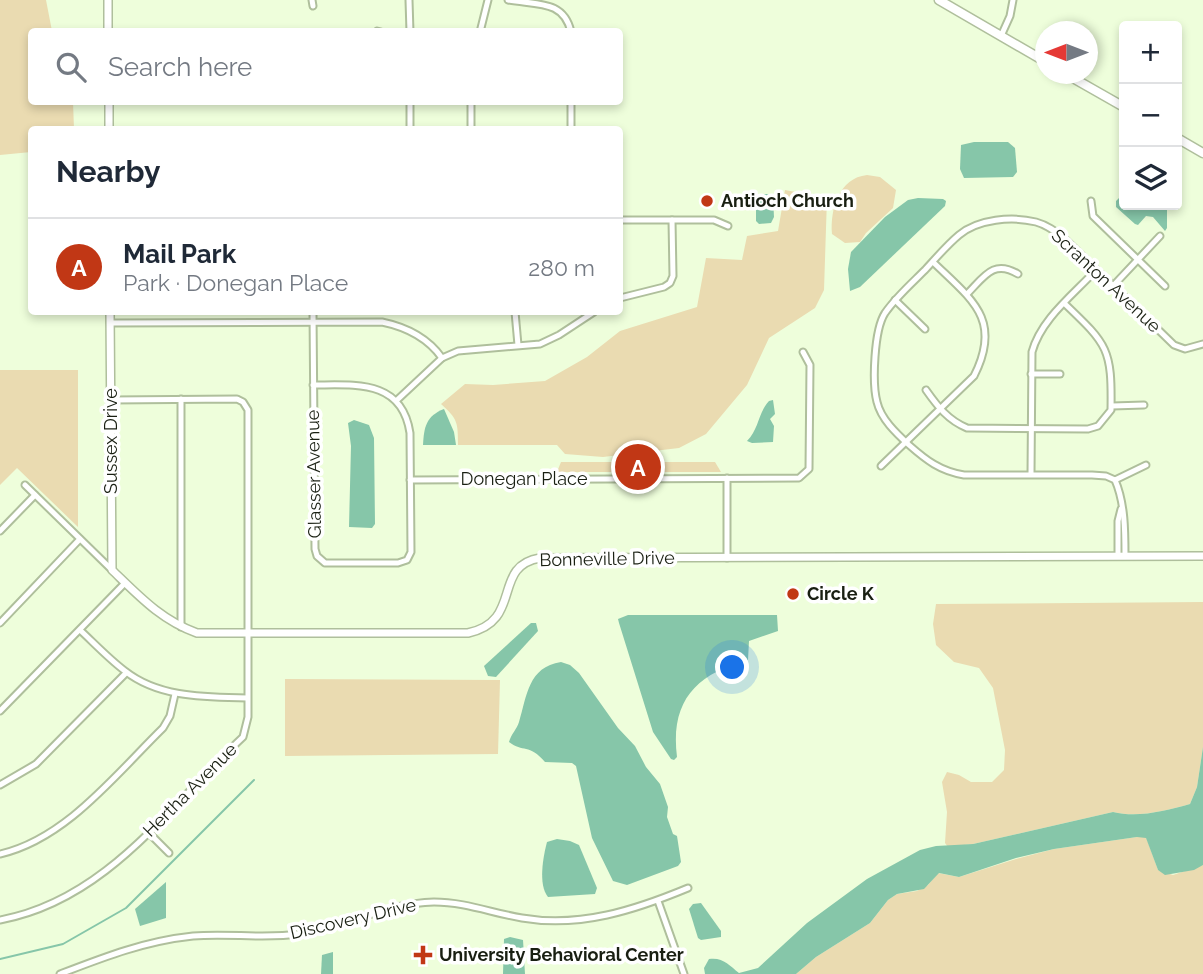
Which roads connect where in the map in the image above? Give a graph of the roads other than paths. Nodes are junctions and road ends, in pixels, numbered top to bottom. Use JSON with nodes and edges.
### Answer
{"nodes":[{"id":1,"x":108,"y":0,"type":"edge"},
{"id":2,"x":409,"y":0,"type":"edge"},
{"id":3,"x":488,"y":0,"type":"edge"},
{"id":4,"x":508,"y":0,"type":"edge"},
{"id":5,"x":939,"y":0,"type":"edge"},
{"id":6,"x":1013,"y":0,"type":"edge"},
{"id":7,"x":108,"y":28,"type":"edge"},
{"id":8,"x":410,"y":28,"type":"edge"},
{"id":9,"x":481,"y":28,"type":"edge"},
{"id":10,"x":570,"y":28,"type":"edge"},
{"id":11,"x":1002,"y":36,"type":"junction"},
{"id":12,"x":1035,"y":56,"type":"edge"},
{"id":13,"x":1084,"y":84,"type":"edge"},
{"id":14,"x":1119,"y":104,"type":"edge"},
{"id":15,"x":109,"y":105,"type":"edge"},
{"id":16,"x":410,"y":105,"type":"edge"},
{"id":17,"x":471,"y":105,"type":"edge"},
{"id":18,"x":571,"y":105,"type":"edge"},
{"id":19,"x":109,"y":126,"type":"edge"},
{"id":20,"x":410,"y":126,"type":"edge"},
{"id":21,"x":471,"y":126,"type":"edge"},
{"id":22,"x":571,"y":126,"type":"edge"},
{"id":23,"x":1182,"y":141,"type":"edge"},
{"id":24,"x":1203,"y":153,"type":"edge"},
{"id":25,"x":1091,"y":201,"type":"dead end"},
{"id":26,"x":623,"y":220,"type":"edge"},
{"id":27,"x":672,"y":220,"type":"junction"},
{"id":28,"x":728,"y":226,"type":"dead end"},
{"id":29,"x":1160,"y":236,"type":"dead end"},
{"id":30,"x":1138,"y":259,"type":"junction"},
{"id":31,"x":933,"y":262,"type":"junction"},
{"id":32,"x":1096,"y":270,"type":"junction"},
{"id":33,"x":1018,"y":274,"type":"dead end"},
{"id":34,"x":1113,"y":286,"type":"junction"},
{"id":35,"x":1165,"y":286,"type":"dead end"},
{"id":36,"x":967,"y":295,"type":"junction"},
{"id":37,"x":623,"y":297,"type":"edge"},
{"id":38,"x":895,"y":300,"type":"junction"},
{"id":39,"x":1065,"y":304,"type":"junction"},
{"id":40,"x":110,"y":315,"type":"edge"},
{"id":41,"x":313,"y":315,"type":"edge"},
{"id":42,"x":515,"y":315,"type":"edge"},
{"id":43,"x":589,"y":315,"type":"edge"},
{"id":44,"x":313,"y":322,"type":"junction"},
{"id":45,"x":110,"y":323,"type":"junction"},
{"id":46,"x":925,"y":329,"type":"dead end"},
{"id":47,"x":1203,"y":344,"type":"edge"},
{"id":48,"x":518,"y":345,"type":"junction"},
{"id":49,"x":803,"y":352,"type":"dead end"},
{"id":50,"x":442,"y":358,"type":"junction"},
{"id":51,"x":1031,"y":374,"type":"junction"},
{"id":52,"x":1060,"y":374,"type":"dead end"},
{"id":53,"x":313,"y":385,"type":"junction"},
{"id":54,"x":926,"y":390,"type":"dead end"},
{"id":55,"x":181,"y":399,"type":"junction"},
{"id":56,"x":110,"y":400,"type":"junction"},
{"id":57,"x":396,"y":401,"type":"junction"},
{"id":58,"x":1144,"y":405,"type":"dead end"},
{"id":59,"x":1112,"y":406,"type":"junction"},
{"id":60,"x":940,"y":409,"type":"junction"},
{"id":61,"x":1031,"y":428,"type":"junction"},
{"id":62,"x":906,"y":442,"type":"junction"},
{"id":63,"x":1146,"y":465,"type":"dead end"},
{"id":64,"x":881,"y":466,"type":"dead end"},
{"id":65,"x":1031,"y":474,"type":"junction"},
{"id":66,"x":727,"y":478,"type":"junction"},
{"id":67,"x":410,"y":480,"type":"junction"},
{"id":68,"x":1115,"y":480,"type":"junction"},
{"id":69,"x":24,"y":485,"type":"dead end"},
{"id":70,"x":35,"y":495,"type":"junction"},
{"id":71,"x":0,"y":531,"type":"edge"},
{"id":72,"x":80,"y":539,"type":"junction"},
{"id":73,"x":1121,"y":556,"type":"junction"},
{"id":74,"x":1203,"y":556,"type":"edge"},
{"id":75,"x":727,"y":558,"type":"junction"},
{"id":76,"x":112,"y":570,"type":"junction"},
{"id":77,"x":125,"y":583,"type":"junction"},
{"id":78,"x":0,"y":623,"type":"edge"},
{"id":79,"x":181,"y":627,"type":"junction"},
{"id":80,"x":80,"y":630,"type":"junction"},
{"id":81,"x":247,"y":634,"type":"junction"},
{"id":82,"x":126,"y":673,"type":"junction"},
{"id":83,"x":175,"y":694,"type":"junction"},
{"id":84,"x":247,"y":698,"type":"junction"},
{"id":85,"x":0,"y":711,"type":"edge"},
{"id":86,"x":0,"y":785,"type":"edge"},
{"id":87,"x":149,"y":833,"type":"junction"},
{"id":88,"x":169,"y":853,"type":"dead end"},
{"id":89,"x":0,"y":854,"type":"edge"},
{"id":90,"x":688,"y":888,"type":"dead end"},
{"id":91,"x":658,"y":901,"type":"junction"},
{"id":92,"x":0,"y":920,"type":"edge"},
{"id":93,"x":60,"y":974,"type":"edge"},
{"id":94,"x":684,"y":974,"type":"edge"}],
"edges":[{"from":1,"to":7,"type":"street"},
{"from":2,"to":8,"type":"street"},
{"from":3,"to":9,"type":"street"},
{"from":4,"to":10,"type":"street"},
{"from":5,"to":11,"type":"main road"},
{"from":6,"to":11,"type":"street"},
{"from":11,"to":12,"type":"main road"},
{"from":13,"to":14,"type":"main road"},
{"from":15,"to":19,"type":"street"},
{"from":16,"to":20,"type":"street"},
{"from":17,"to":21,"type":"street"},
{"from":18,"to":22,"type":"street"},
{"from":23,"to":24,"type":"main road"},
{"from":25,"to":30,"type":"street"},
{"from":26,"to":27,"type":"street"},
{"from":27,"to":28,"type":"street"},
{"from":27,"to":37,"type":"street"},
{"from":29,"to":30,"type":"street"},
{"from":30,"to":34,"type":"street"},
{"from":30,"to":35,"type":"street"},
{"from":31,"to":32,"type":"street","name":"Scranton Avenue"},
{"from":31,"to":36,"type":"street"},
{"from":31,"to":38,"type":"street","name":"Scranton Avenue"},
{"from":32,"to":34,"type":"street","name":"Scranton Avenue"},
{"from":32,"to":39,"type":"street"},
{"from":33,"to":36,"type":"street"},
{"from":34,"to":47,"type":"street","name":"Scranton Avenue"},
{"from":36,"to":60,"type":"street"},
{"from":38,"to":46,"type":"street"},
{"from":38,"to":62,"type":"street","name":"Scranton Avenue"},
{"from":39,"to":51,"type":"street"},
{"from":39,"to":59,"type":"street"},
{"from":40,"to":45,"type":"street","name":"Sussex Drive"},
{"from":41,"to":44,"type":"street","name":"Glasser Avenue"},
{"from":42,"to":48,"type":"street"},
{"from":43,"to":48,"type":"street"},
{"from":44,"to":45,"type":"street"},
{"from":44,"to":50,"type":"street"},
{"from":44,"to":53,"type":"street","name":"Glasser Avenue"},
{"from":45,"to":56,"type":"street","name":"Sussex Drive"},
{"from":48,"to":50,"type":"street"},
{"from":49,"to":66,"type":"street","name":"Donegan Place"},
{"from":50,"to":57,"type":"street"},
{"from":51,"to":52,"type":"street"},
{"from":51,"to":61,"type":"street"},
{"from":53,"to":57,"type":"street","name":"Glasser Avenue"},
{"from":53,"to":67,"type":"street","name":"Glasser Avenue"},
{"from":54,"to":60,"type":"street"},
{"from":55,"to":56,"type":"street"},
{"from":55,"to":79,"type":"street"},
{"from":55,"to":81,"type":"street","name":"Hertha Avenue"},
{"from":56,"to":76,"type":"street","name":"Sussex Drive"},
{"from":57,"to":67,"type":"street","name":"Glasser Avenue"},
{"from":58,"to":59,"type":"street"},
{"from":59,"to":61,"type":"street"},
{"from":60,"to":61,"type":"street"},
{"from":60,"to":62,"type":"street"},
{"from":61,"to":65,"type":"street"},
{"from":62,"to":64,"type":"street"},
{"from":62,"to":65,"type":"street","name":"Scranton Avenue"},
{"from":63,"to":68,"type":"street"},
{"from":65,"to":68,"type":"street","name":"Scranton Avenue"},
{"from":66,"to":67,"type":"street","name":"Donegan Place"},
{"from":66,"to":75,"type":"street"},
{"from":68,"to":73,"type":"street"},
{"from":69,"to":70,"type":"street","name":"Bonneville Drive"},
{"from":70,"to":71,"type":"street"},
{"from":70,"to":72,"type":"street","name":"Bonneville Drive"},
{"from":72,"to":76,"type":"street","name":"Bonneville Drive"},
{"from":72,"to":78,"type":"street"},
{"from":73,"to":74,"type":"street","name":"Bonneville Drive"},
{"from":73,"to":75,"type":"street","name":"Bonneville Drive"},
{"from":75,"to":81,"type":"street","name":"Bonneville Drive"},
{"from":76,"to":77,"type":"street","name":"Bonneville Drive"},
{"from":77,"to":79,"type":"street","name":"Bonneville Drive"},
{"from":77,"to":80,"type":"street"},
{"from":79,"to":81,"type":"street","name":"Bonneville Drive"},
{"from":80,"to":82,"type":"street"},
{"from":80,"to":85,"type":"street"},
{"from":81,"to":84,"type":"street","name":"Hertha Avenue"},
{"from":82,"to":83,"type":"street"},
{"from":82,"to":86,"type":"street"},
{"from":83,"to":84,"type":"street"},
{"from":83,"to":89,"type":"street"},
{"from":84,"to":87,"type":"street","name":"Hertha Avenue"},
{"from":87,"to":88,"type":"street"},
{"from":87,"to":92,"type":"street","name":"Hertha Avenue"},
{"from":90,"to":91,"type":"street","name":"Discovery Drive"},
{"from":91,"to":93,"type":"street","name":"Discovery Drive"},
{"from":91,"to":94,"type":"street"}]}
